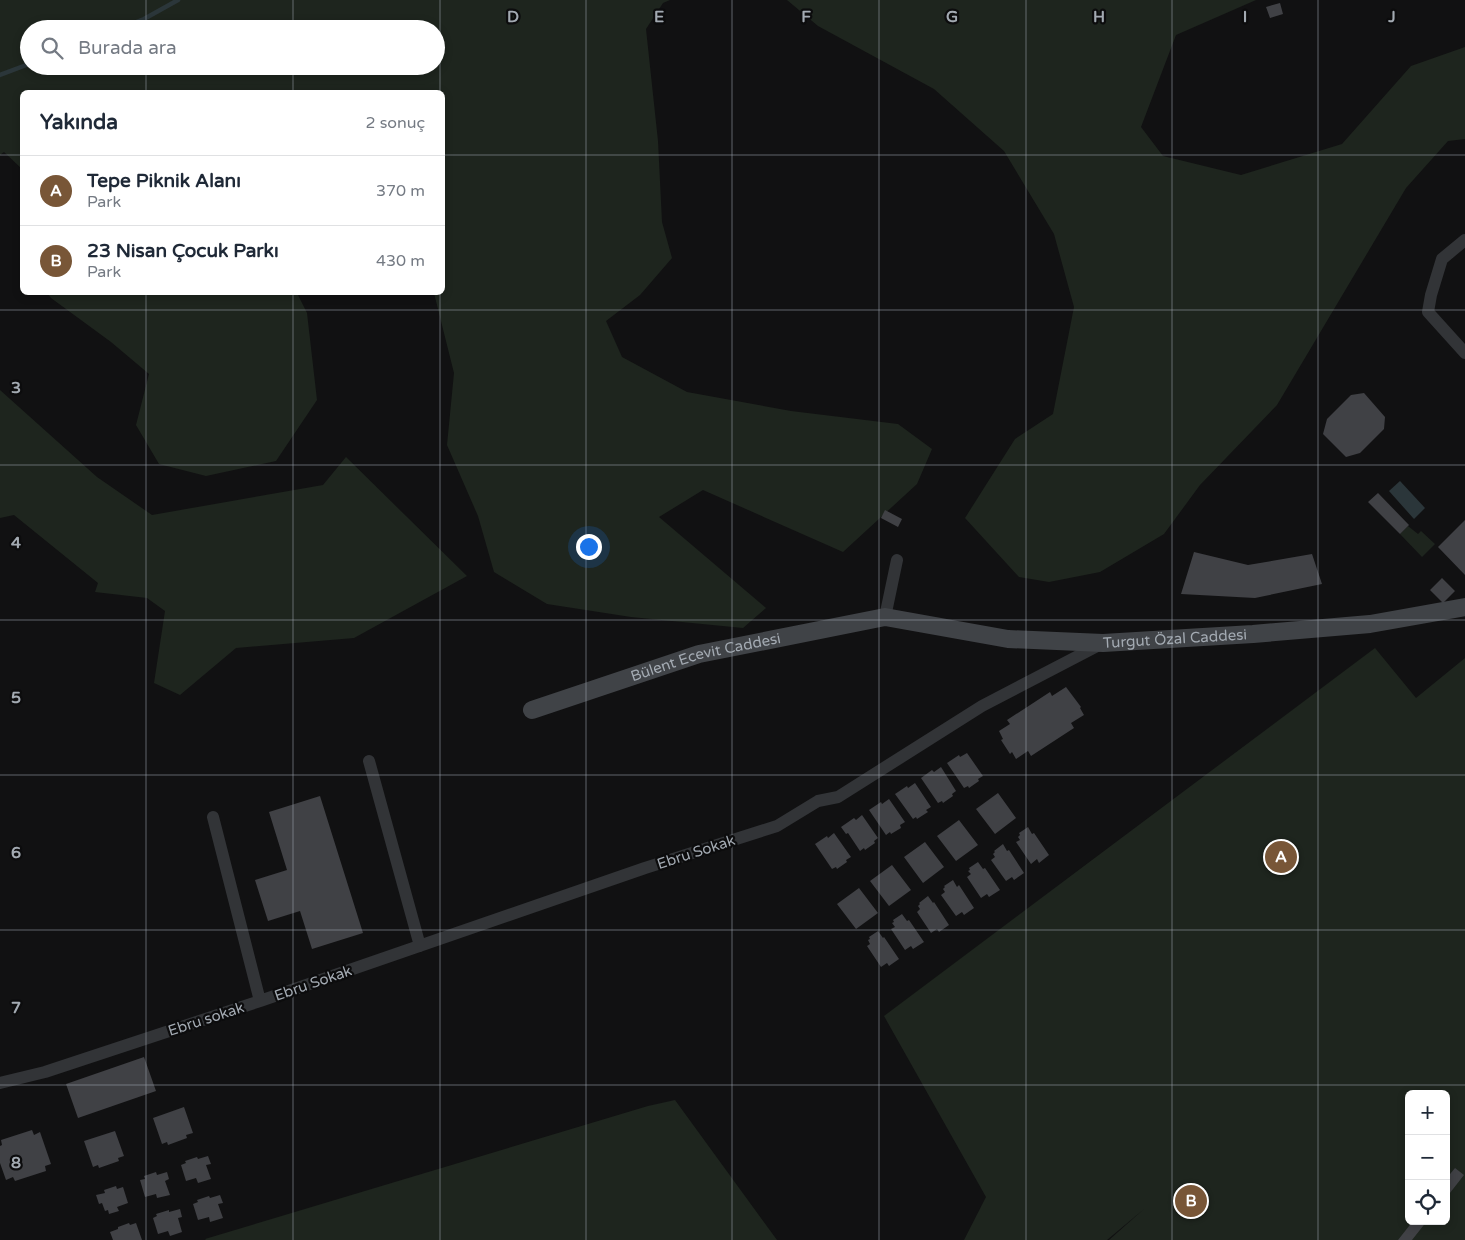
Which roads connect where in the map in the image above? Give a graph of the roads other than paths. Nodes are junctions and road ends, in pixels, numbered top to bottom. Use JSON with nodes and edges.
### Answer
{"nodes":[{"id":1,"x":1465,"y":240,"type":"edge"},
{"id":2,"x":1465,"y":353,"type":"edge"},
{"id":3,"x":897,"y":560,"type":"dead end"},
{"id":4,"x":1465,"y":607,"type":"edge"},
{"id":5,"x":885,"y":617,"type":"junction"},
{"id":6,"x":1103,"y":643,"type":"junction"},
{"id":7,"x":532,"y":710,"type":"dead end"},
{"id":8,"x":369,"y":761,"type":"dead end"},
{"id":9,"x":213,"y":818,"type":"dead end"},
{"id":10,"x":420,"y":946,"type":"junction"},
{"id":11,"x":260,"y":1001,"type":"junction"},
{"id":12,"x":0,"y":1083,"type":"edge"}],
"edges":[{"from":1,"to":2,"type":"street"},
{"from":3,"to":5,"type":"street"},
{"from":4,"to":6,"type":"street","name":"Turgut Özal Caddesi"},
{"from":5,"to":6,"type":"street","name":"Turgut Özal Caddesi"},
{"from":5,"to":7,"type":"street","name":"Bülent Ecevit Caddesi"},
{"from":6,"to":10,"type":"street","name":"Ebru Sokak"},
{"from":8,"to":10,"type":"street"},
{"from":9,"to":11,"type":"street","name":"Ebru sokak"},
{"from":10,"to":11,"type":"street","name":"Ebru Sokak"},
{"from":11,"to":12,"type":"street","name":"Ebru sokak"}]}
